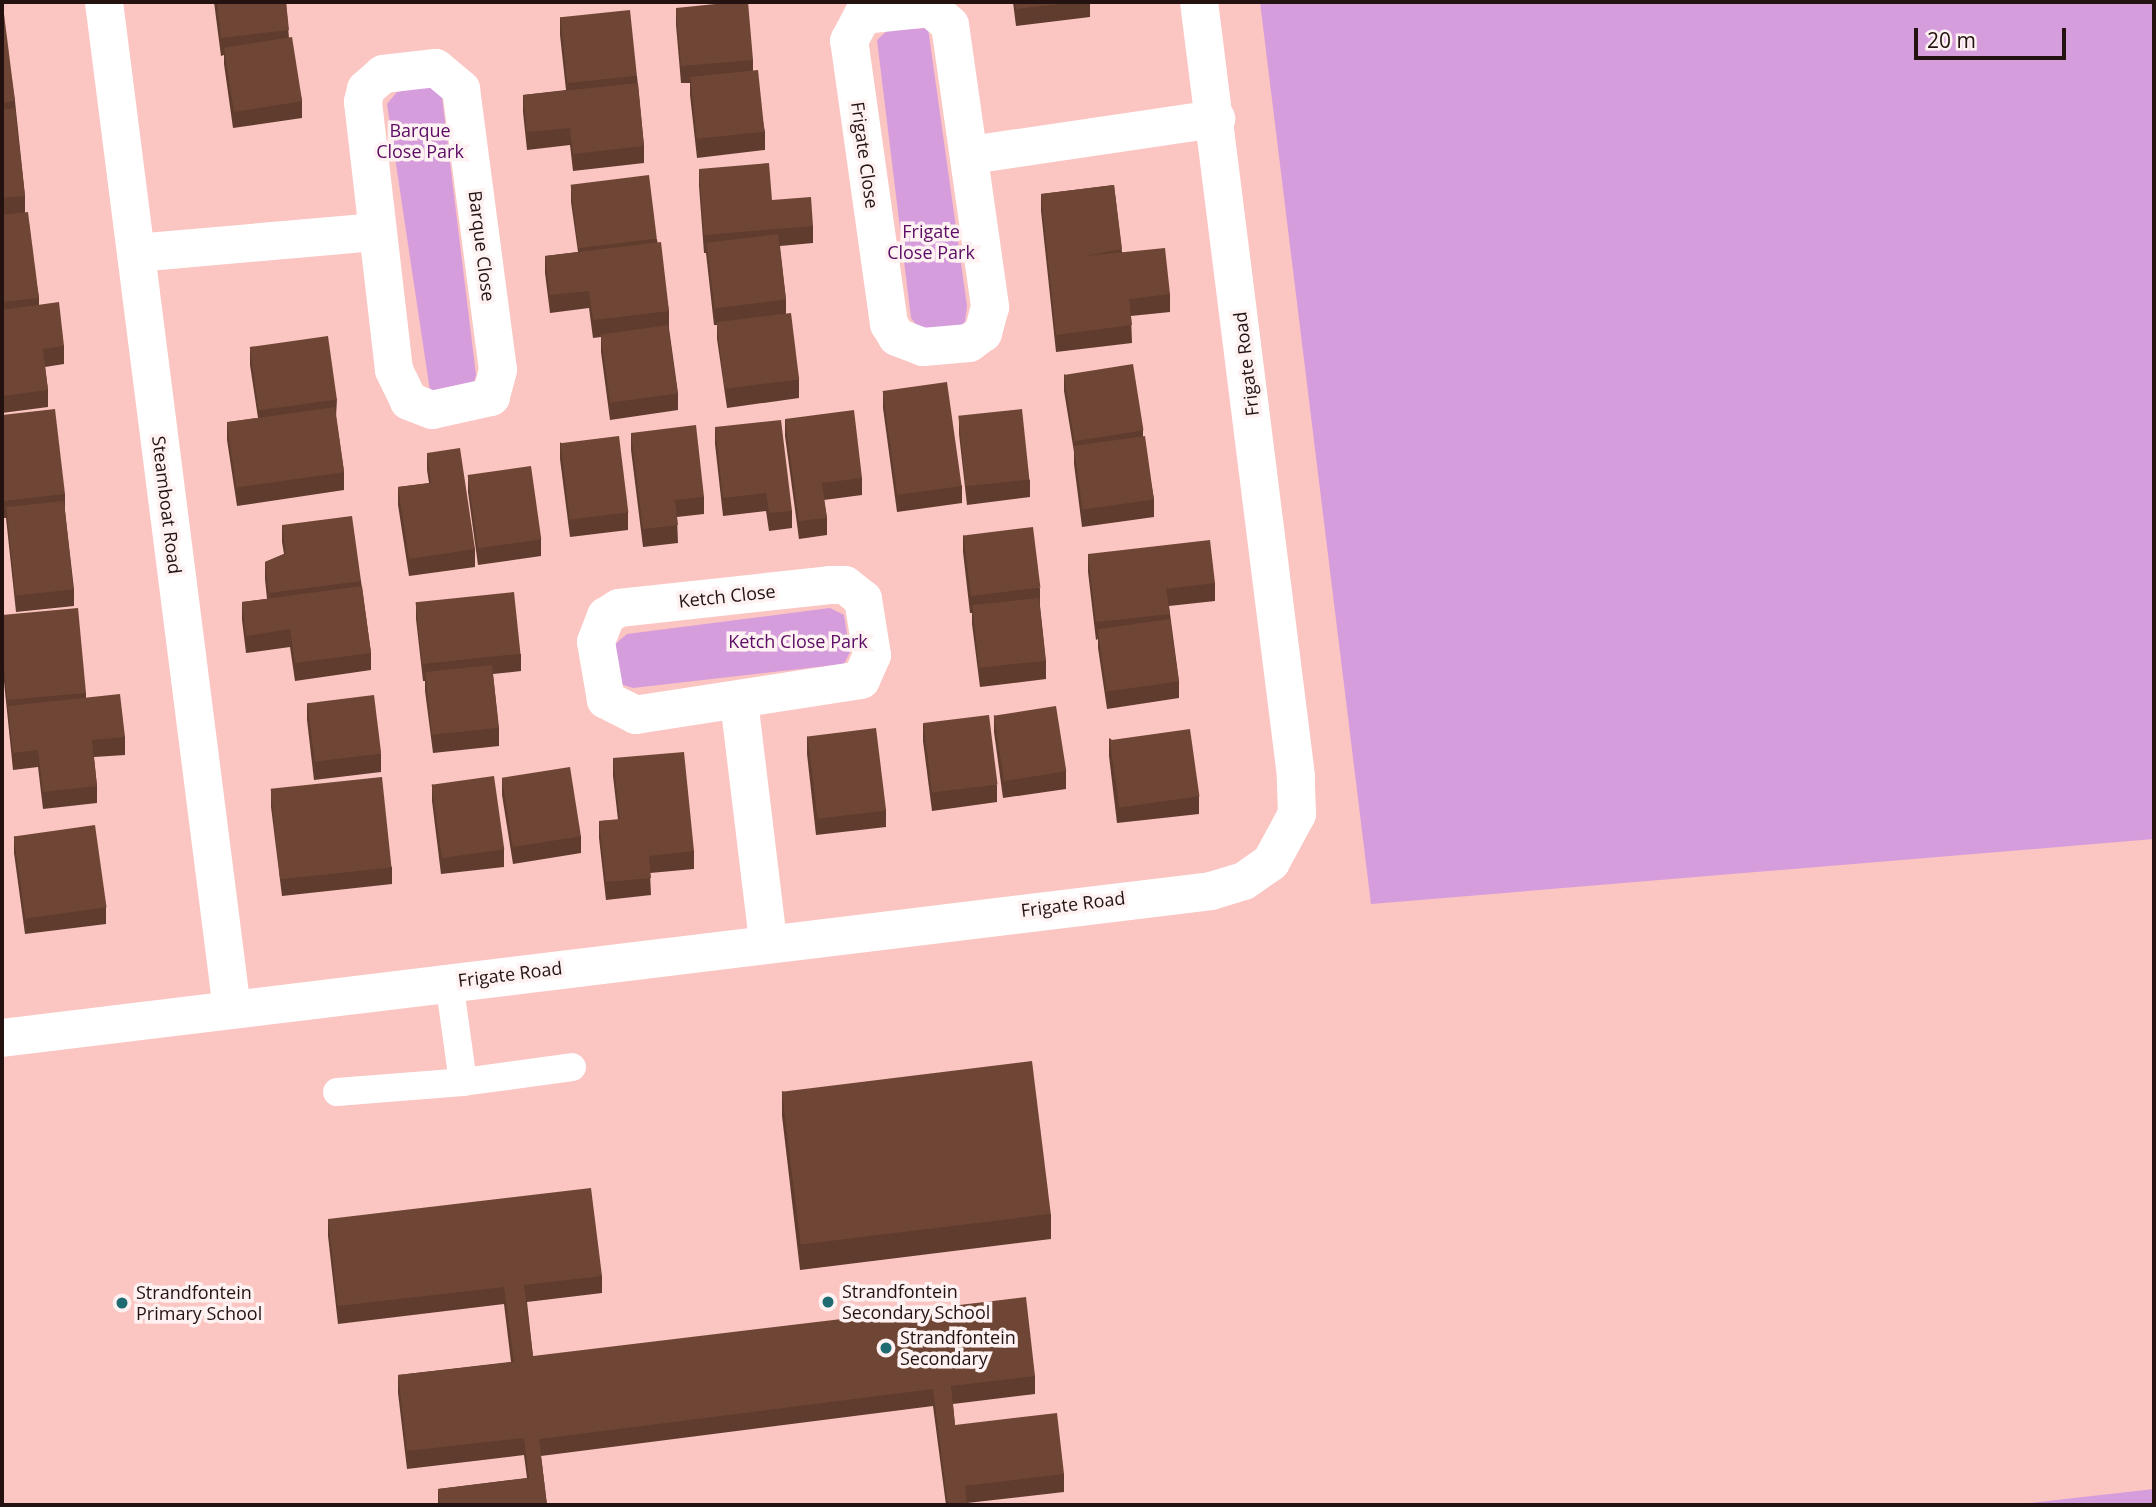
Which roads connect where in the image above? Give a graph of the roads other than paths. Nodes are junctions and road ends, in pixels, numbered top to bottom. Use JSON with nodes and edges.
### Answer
{"nodes":[{"id":1,"x":104,"y":2,"type":"edge"},
{"id":2,"x":1199,"y":2,"type":"edge"},
{"id":3,"x":1216,"y":119,"type":"junction"},
{"id":4,"x":971,"y":155,"type":"junction"},
{"id":5,"x":377,"y":232,"type":"junction"},
{"id":6,"x":136,"y":253,"type":"junction"},
{"id":7,"x":739,"y":701,"type":"junction"},
{"id":8,"x":768,"y":941,"type":"junction"},
{"id":9,"x":449,"y":981,"type":"junction"},
{"id":10,"x":232,"y":1009,"type":"junction"},
{"id":11,"x":2,"y":1038,"type":"edge"},
{"id":12,"x":572,"y":1067,"type":"dead end"},
{"id":13,"x":463,"y":1082,"type":"junction"},
{"id":14,"x":337,"y":1093,"type":"dead end"}],
"edges":[{"from":1,"to":6,"type":"street","name":"Steamboat Road"},
{"from":2,"to":3,"type":"street","name":"Frigate Road"},
{"from":3,"to":4,"type":"street"},
{"from":3,"to":8,"type":"street","name":"Frigate Road"},
{"from":4,"to":4,"type":"street","name":"Frigate Close"},
{"from":5,"to":5,"type":"street","name":"Barque Close"},
{"from":5,"to":6,"type":"street"},
{"from":6,"to":10,"type":"street","name":"Steamboat Road"},
{"from":7,"to":7,"type":"street","name":"Ketch Close"},
{"from":7,"to":8,"type":"street"},
{"from":8,"to":9,"type":"street","name":"Frigate Road"},
{"from":9,"to":10,"type":"street","name":"Frigate Road"},
{"from":9,"to":13,"type":"lane"},
{"from":10,"to":11,"type":"street","name":"Frigate Road"},
{"from":12,"to":13,"type":"lane"},
{"from":13,"to":14,"type":"lane"}]}
